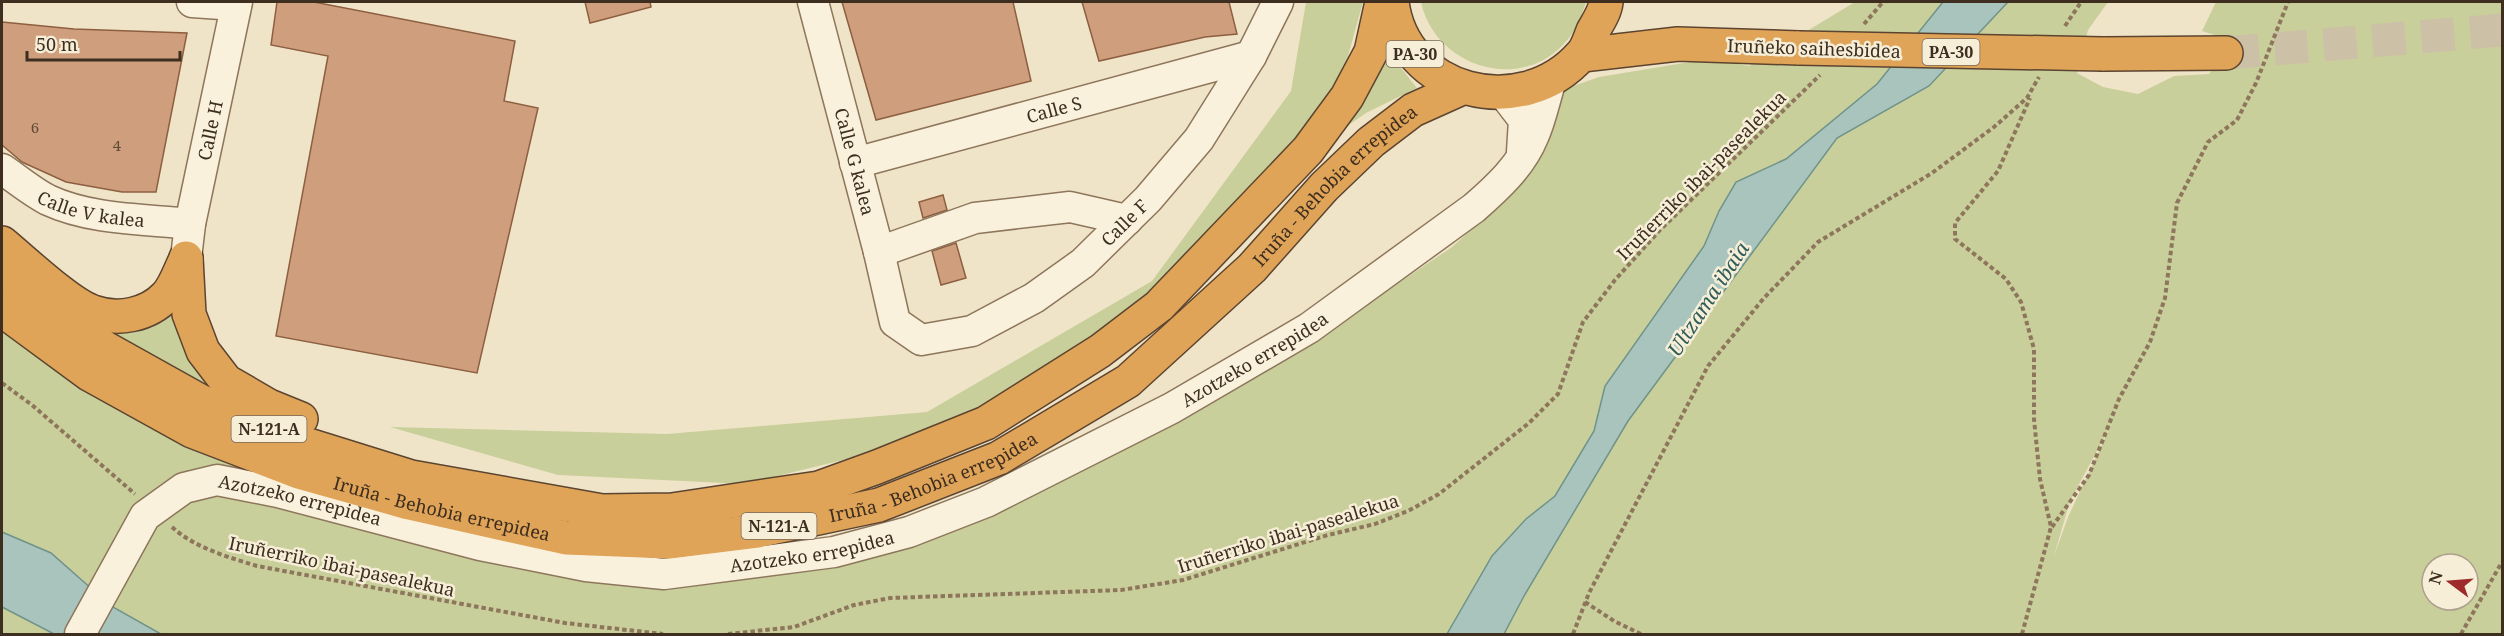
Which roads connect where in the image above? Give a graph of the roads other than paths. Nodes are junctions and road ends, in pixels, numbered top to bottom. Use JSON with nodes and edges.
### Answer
{"nodes":[{"id":1,"x":192,"y":2,"type":"edge"},
{"id":2,"x":813,"y":2,"type":"edge"},
{"id":3,"x":1278,"y":2,"type":"edge"},
{"id":4,"x":1382,"y":2,"type":"edge"},
{"id":5,"x":1392,"y":2,"type":"edge"},
{"id":6,"x":1606,"y":2,"type":"edge"},
{"id":7,"x":237,"y":3,"type":"edge"},
{"id":8,"x":2226,"y":53,"type":"tunnel mouth"},
{"id":9,"x":1582,"y":54,"type":"junction"},
{"id":10,"x":1251,"y":56,"type":"junction"},
{"id":11,"x":1551,"y":80,"type":"junction"},
{"id":12,"x":1462,"y":88,"type":"junction"},
{"id":13,"x":1504,"y":94,"type":"junction"},
{"id":14,"x":1522,"y":158,"type":"junction"},
{"id":15,"x":855,"y":163,"type":"junction"},
{"id":16,"x":2,"y":169,"type":"edge"},
{"id":17,"x":1127,"y":220,"type":"junction"},
{"id":18,"x":190,"y":224,"type":"junction"},
{"id":19,"x":2,"y":243,"type":"edge"},
{"id":20,"x":879,"y":252,"type":"junction"},
{"id":21,"x":186,"y":258,"type":"junction"},
{"id":22,"x":2,"y":271,"type":"edge"},
{"id":23,"x":2,"y":310,"type":"edge"},
{"id":24,"x":895,"y":321,"type":"joint"},
{"id":25,"x":571,"y":506,"type":"junction"},
{"id":26,"x":80,"y":634,"type":"edge"}],
"edges":[{"from":1,"to":7,"type":"street"},
{"from":2,"to":15,"type":"street","name":"Calle G kalea"},
{"from":3,"to":10,"type":"street","name":"Calle F"},
{"from":4,"to":25,"type":"highway","name":"Iruña - Behobia errepidea","number":"N-121-A"},
{"from":5,"to":12,"type":"highway","number":"PA-30"},
{"from":6,"to":9,"type":"highway","number":"PA-30"},
{"from":7,"to":18,"type":"street","name":"Calle H"},
{"from":8,"to":9,"type":"highway","name":"Iruñeko saihesbidea","number":"PA-30","bridge":true},
{"from":9,"to":11,"type":"highway","number":"PA-30"},
{"from":10,"to":15,"type":"street","name":"Calle S"},
{"from":10,"to":17,"type":"street","name":"Calle F"},
{"from":11,"to":13,"type":"highway","number":"PA-30"},
{"from":11,"to":14,"type":"street","name":"Azotzeko errepidea"},
{"from":12,"to":13,"type":"highway","number":"PA-30"},
{"from":12,"to":23,"type":"highway","name":"Iruña - Behobia errepidea","number":"N-121-A"},
{"from":13,"to":14,"type":"street"},
{"from":14,"to":26,"type":"street","name":"Azotzeko errepidea"},
{"from":15,"to":20,"type":"street","name":"Calle G kalea"},
{"from":16,"to":18,"type":"street","name":"Calle V kalea"},
{"from":17,"to":20,"type":"street"},
{"from":17,"to":24,"type":"street","name":"Calle F"},
{"from":18,"to":21,"type":"street","name":"Calle H"},
{"from":19,"to":21,"type":"highway"},
{"from":20,"to":24,"type":"street","name":"Calle G kalea"},
{"from":21,"to":25,"type":"highway"},
{"from":22,"to":25,"type":"highway","name":"Iruña - Behobia errepidea","number":"N-121-A"}]}
